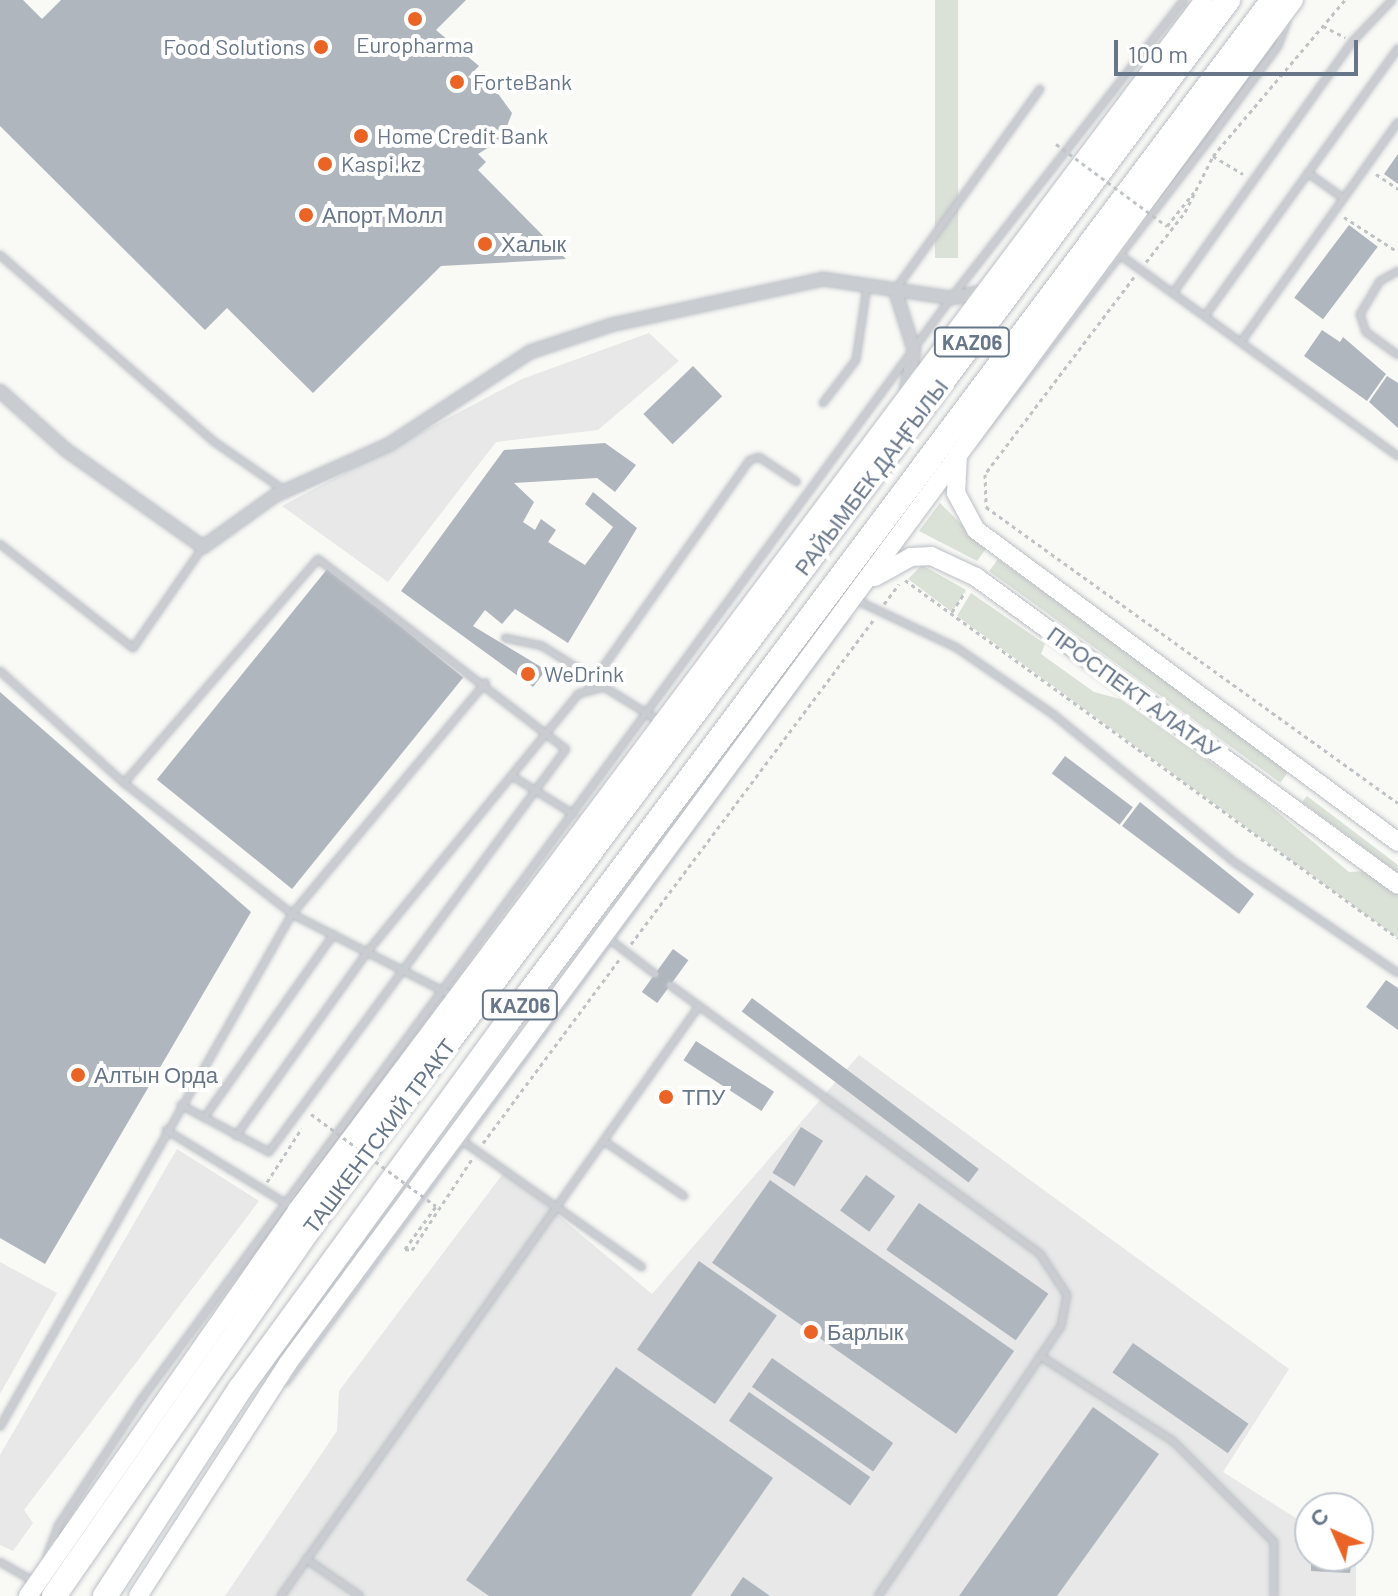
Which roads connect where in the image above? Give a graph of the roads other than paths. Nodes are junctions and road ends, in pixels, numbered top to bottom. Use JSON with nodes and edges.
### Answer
{"nodes":[{"id":1,"x":1184,"y":0,"type":"edge"},
{"id":2,"x":1204,"y":0,"type":"edge"},
{"id":3,"x":1228,"y":0,"type":"edge"},
{"id":4,"x":1273,"y":0,"type":"edge"},
{"id":5,"x":1294,"y":0,"type":"edge"},
{"id":6,"x":1392,"y":0,"type":"edge"},
{"id":7,"x":1398,"y":50,"type":"edge"},
{"id":8,"x":1040,"y":89,"type":"dead end"},
{"id":9,"x":1398,"y":122,"type":"edge"},
{"id":10,"x":1308,"y":173,"type":"junction"},
{"id":11,"x":1343,"y":198,"type":"junction"},
{"id":12,"x":1116,"y":253,"type":"junction"},
{"id":13,"x":0,"y":255,"type":"edge"},
{"id":14,"x":1398,"y":271,"type":"edge"},
{"id":15,"x":867,"y":286,"type":"junction"},
{"id":16,"x":895,"y":290,"type":"junction"},
{"id":17,"x":986,"y":291,"type":"junction"},
{"id":18,"x":1173,"y":293,"type":"junction"},
{"id":19,"x":951,"y":298,"type":"junction"},
{"id":20,"x":1205,"y":316,"type":"junction"},
{"id":21,"x":1241,"y":342,"type":"junction"},
{"id":22,"x":914,"y":350,"type":"junction"},
{"id":23,"x":1398,"y":355,"type":"edge"},
{"id":24,"x":0,"y":391,"type":"edge"},
{"id":25,"x":823,"y":403,"type":"dead end"},
{"id":26,"x":896,"y":410,"type":"junction"},
{"id":27,"x":958,"y":455,"type":"junction"},
{"id":28,"x":1398,"y":456,"type":"edge"},
{"id":29,"x":797,"y":482,"type":"dead end"},
{"id":30,"x":285,"y":491,"type":"junction"},
{"id":31,"x":0,"y":544,"type":"edge"},
{"id":32,"x":203,"y":547,"type":"junction"},
{"id":33,"x":856,"y":593,"type":"junction"},
{"id":34,"x":505,"y":638,"type":"dead end"},
{"id":35,"x":0,"y":671,"type":"edge"},
{"id":36,"x":595,"y":679,"type":"junction"},
{"id":37,"x":486,"y":682,"type":"junction"},
{"id":38,"x":716,"y":684,"type":"joint"},
{"id":39,"x":589,"y":687,"type":"junction"},
{"id":40,"x":655,"y":718,"type":"junction"},
{"id":41,"x":548,"y":730,"type":"junction"},
{"id":42,"x":512,"y":776,"type":"junction"},
{"id":43,"x":1310,"y":776,"type":"junction"},
{"id":44,"x":124,"y":783,"type":"junction"},
{"id":45,"x":539,"y":790,"type":"junction"},
{"id":46,"x":1289,"y":805,"type":"junction"},
{"id":47,"x":580,"y":819,"type":"junction"},
{"id":48,"x":1398,"y":842,"type":"edge"},
{"id":49,"x":1398,"y":885,"type":"edge"},
{"id":50,"x":292,"y":914,"type":"junction"},
{"id":51,"x":334,"y":934,"type":"junction"},
{"id":52,"x":607,"y":938,"type":"junction"},
{"id":53,"x":368,"y":951,"type":"junction"},
{"id":54,"x":402,"y":966,"type":"junction"},
{"id":55,"x":1398,"y":973,"type":"edge"},
{"id":56,"x":655,"y":974,"type":"dead end"},
{"id":57,"x":670,"y":985,"type":"dead end"},
{"id":58,"x":450,"y":995,"type":"junction"},
{"id":59,"x":699,"y":1006,"type":"junction"},
{"id":60,"x":181,"y":1105,"type":"junction"},
{"id":61,"x":204,"y":1118,"type":"junction"},
{"id":62,"x":166,"y":1130,"type":"junction"},
{"id":63,"x":236,"y":1136,"type":"junction"},
{"id":64,"x":459,"y":1139,"type":"junction"},
{"id":65,"x":604,"y":1141,"type":"junction"},
{"id":66,"x":684,"y":1196,"type":"dead end"},
{"id":67,"x":557,"y":1205,"type":"junction"},
{"id":68,"x":291,"y":1207,"type":"junction"},
{"id":69,"x":642,"y":1267,"type":"dead end"},
{"id":70,"x":1040,"y":1356,"type":"junction"},
{"id":71,"x":0,"y":1427,"type":"edge"},
{"id":72,"x":306,"y":1559,"type":"junction"},
{"id":73,"x":0,"y":1562,"type":"edge"},
{"id":74,"x":39,"y":1591,"type":"edge"},
{"id":75,"x":105,"y":1596,"type":"edge"},
{"id":76,"x":138,"y":1596,"type":"edge"},
{"id":77,"x":281,"y":1596,"type":"edge"},
{"id":78,"x":360,"y":1596,"type":"edge"},
{"id":79,"x":878,"y":1596,"type":"edge"},
{"id":80,"x":1274,"y":1596,"type":"edge"}],
"edges":[{"from":1,"to":19,"type":"lane"},
{"from":2,"to":17,"type":"main road"},
{"from":3,"to":38,"type":"highway","name":"РАЙЫМБЕК ДАҢҒЫЛЫ","number":"KАZ06"},
{"from":4,"to":75,"type":"highway","name":"РАЙЫМБЕК ДАҢҒЫЛЫ","number":"KАZ06"},
{"from":5,"to":12,"type":"main road"},
{"from":6,"to":18,"type":"lane"},
{"from":7,"to":10,"type":"lane"},
{"from":8,"to":16,"type":"lane"},
{"from":9,"to":11,"type":"lane"},
{"from":10,"to":11,"type":"lane"},
{"from":10,"to":20,"type":"lane"},
{"from":11,"to":21,"type":"lane"},
{"from":12,"to":18,"type":"lane"},
{"from":12,"to":27,"type":"main road"},
{"from":13,"to":30,"type":"lane"},
{"from":14,"to":23,"type":"lane"},
{"from":15,"to":16,"type":"street"},
{"from":15,"to":25,"type":"lane"},
{"from":15,"to":30,"type":"street"},
{"from":16,"to":19,"type":"street"},
{"from":16,"to":22,"type":"street"},
{"from":17,"to":19,"type":"street"},
{"from":17,"to":26,"type":"main road"},
{"from":18,"to":20,"type":"lane"},
{"from":19,"to":22,"type":"lane"},
{"from":20,"to":21,"type":"lane"},
{"from":21,"to":28,"type":"lane"},
{"from":22,"to":26,"type":"street"},
{"from":22,"to":40,"type":"lane"},
{"from":24,"to":32,"type":"street"},
{"from":26,"to":40,"type":"main road"},
{"from":27,"to":33,"type":"main road"},
{"from":27,"to":43,"type":"main road","name":"ПРОСПЕКТ АЛАТАУ"},
{"from":29,"to":36,"type":"lane"},
{"from":30,"to":32,"type":"street"},
{"from":31,"to":32,"type":"lane"},
{"from":33,"to":46,"type":"main road","name":"ПРОСПЕКТ АЛАТАУ"},
{"from":33,"to":52,"type":"main road"},
{"from":33,"to":55,"type":"lane"},
{"from":34,"to":36,"type":"lane"},
{"from":35,"to":44,"type":"lane"},
{"from":36,"to":39,"type":"lane"},
{"from":37,"to":41,"type":"lane"},
{"from":37,"to":44,"type":"lane"},
{"from":37,"to":50,"type":"lane"},
{"from":38,"to":74,"type":"highway","name":"ТАШКЕНТСКИЙ ТРАКТ","number":"KАZ06"},
{"from":39,"to":40,"type":"lane"},
{"from":39,"to":41,"type":"lane"},
{"from":40,"to":47,"type":"main road"},
{"from":41,"to":42,"type":"lane"},
{"from":41,"to":45,"type":"lane"},
{"from":42,"to":45,"type":"lane"},
{"from":42,"to":53,"type":"lane"},
{"from":43,"to":46,"type":"main road"},
{"from":43,"to":48,"type":"main road","name":"ПРОСПЕКТ АЛАТАУ"},
{"from":44,"to":50,"type":"lane"},
{"from":45,"to":47,"type":"lane"},
{"from":45,"to":54,"type":"lane"},
{"from":46,"to":49,"type":"main road","name":"ПРОСПЕКТ АЛАТАУ"},
{"from":47,"to":58,"type":"main road"},
{"from":50,"to":51,"type":"lane"},
{"from":50,"to":60,"type":"lane"},
{"from":51,"to":53,"type":"lane"},
{"from":51,"to":61,"type":"lane"},
{"from":52,"to":56,"type":"lane"},
{"from":52,"to":64,"type":"main road"},
{"from":53,"to":54,"type":"lane"},
{"from":53,"to":63,"type":"lane"},
{"from":54,"to":58,"type":"lane"},
{"from":54,"to":63,"type":"lane"},
{"from":57,"to":59,"type":"lane"},
{"from":58,"to":68,"type":"main road"},
{"from":59,"to":65,"type":"lane"},
{"from":59,"to":70,"type":"lane"},
{"from":60,"to":61,"type":"lane"},
{"from":60,"to":62,"type":"lane"},
{"from":61,"to":63,"type":"lane"},
{"from":62,"to":68,"type":"lane"},
{"from":62,"to":71,"type":"lane"},
{"from":64,"to":67,"type":"lane"},
{"from":64,"to":76,"type":"main road"},
{"from":65,"to":66,"type":"lane"},
{"from":65,"to":67,"type":"lane"},
{"from":67,"to":69,"type":"lane"},
{"from":67,"to":72,"type":"lane"},
{"from":68,"to":74,"type":"main road"},
{"from":70,"to":79,"type":"lane"},
{"from":70,"to":80,"type":"lane"},
{"from":72,"to":77,"type":"lane"},
{"from":72,"to":78,"type":"lane"},
{"from":73,"to":74,"type":"lane"}]}
